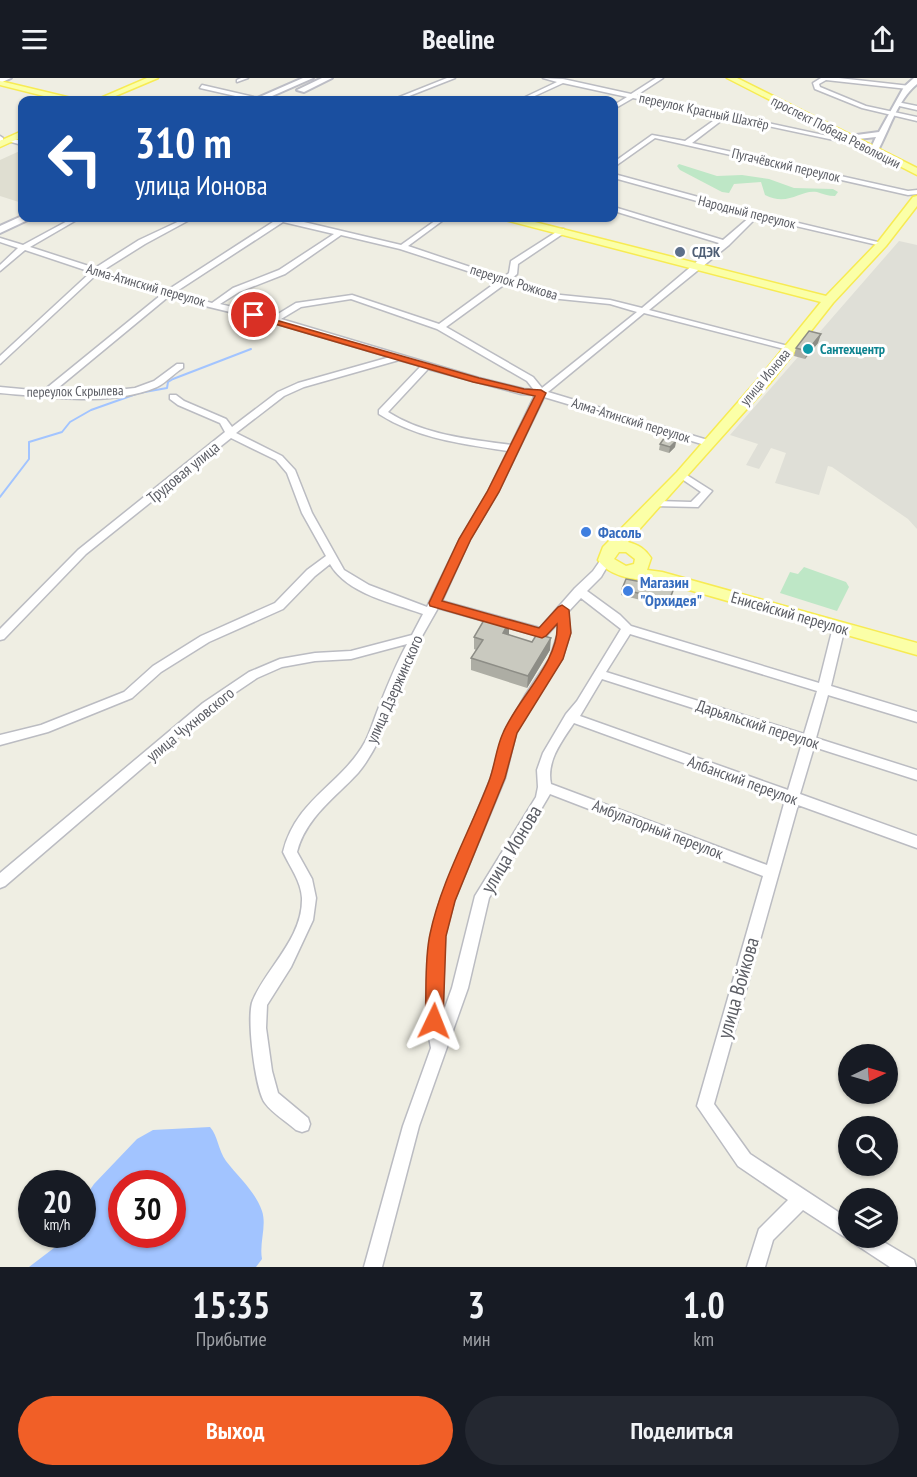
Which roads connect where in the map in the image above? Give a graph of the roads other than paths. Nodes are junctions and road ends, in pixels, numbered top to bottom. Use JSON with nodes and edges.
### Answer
{"nodes":[{"id":1,"x":8,"y":78,"type":"edge"},
{"id":2,"x":154,"y":78,"type":"edge"},
{"id":3,"x":309,"y":78,"type":"edge"},
{"id":4,"x":328,"y":78,"type":"edge"},
{"id":5,"x":452,"y":78,"type":"edge"},
{"id":6,"x":546,"y":78,"type":"edge"},
{"id":7,"x":570,"y":78,"type":"edge"},
{"id":8,"x":660,"y":78,"type":"edge"},
{"id":9,"x":731,"y":78,"type":"edge"},
{"id":10,"x":825,"y":78,"type":"edge"},
{"id":11,"x":875,"y":78,"type":"edge"},
{"id":12,"x":917,"y":80,"type":"edge"},
{"id":13,"x":562,"y":81,"type":"junction"},
{"id":14,"x":0,"y":84,"type":"edge"},
{"id":15,"x":893,"y":86,"type":"junction"},
{"id":16,"x":202,"y":87,"type":"dead end"},
{"id":17,"x":908,"y":87,"type":"junction"},
{"id":18,"x":40,"y":96,"type":"edge"},
{"id":19,"x":51,"y":96,"type":"edge"},
{"id":20,"x":110,"y":96,"type":"edge"},
{"id":21,"x":246,"y":96,"type":"edge"},
{"id":22,"x":267,"y":96,"type":"edge"},
{"id":23,"x":286,"y":96,"type":"edge"},
{"id":24,"x":406,"y":96,"type":"edge"},
{"id":25,"x":530,"y":96,"type":"edge"},
{"id":26,"x":631,"y":96,"type":"junction"},
{"id":27,"x":618,"y":104,"type":"edge"},
{"id":28,"x":897,"y":104,"type":"junction"},
{"id":29,"x":917,"y":108,"type":"edge"},
{"id":30,"x":891,"y":114,"type":"junction"},
{"id":31,"x":724,"y":116,"type":"junction"},
{"id":32,"x":917,"y":119,"type":"edge"},
{"id":33,"x":18,"y":134,"type":"edge"},
{"id":34,"x":883,"y":134,"type":"junction"},
{"id":35,"x":852,"y":138,"type":"junction"},
{"id":36,"x":2,"y":140,"type":"edge"},
{"id":37,"x":18,"y":142,"type":"edge"},
{"id":38,"x":687,"y":143,"type":"junction"},
{"id":39,"x":862,"y":144,"type":"junction"},
{"id":40,"x":874,"y":150,"type":"junction"},
{"id":41,"x":618,"y":162,"type":"edge"},
{"id":42,"x":914,"y":172,"type":"edge"},
{"id":43,"x":618,"y":177,"type":"edge"},
{"id":44,"x":917,"y":192,"type":"edge"},
{"id":45,"x":916,"y":202,"type":"edge"},
{"id":46,"x":18,"y":210,"type":"edge"},
{"id":47,"x":618,"y":210,"type":"edge"},
{"id":48,"x":756,"y":215,"type":"junction"},
{"id":49,"x":0,"y":219,"type":"edge"},
{"id":50,"x":18,"y":222,"type":"edge"},
{"id":51,"x":70,"y":222,"type":"edge"},
{"id":52,"x":182,"y":222,"type":"edge"},
{"id":53,"x":274,"y":222,"type":"edge"},
{"id":54,"x":296,"y":222,"type":"edge"},
{"id":55,"x":437,"y":222,"type":"edge"},
{"id":56,"x":525,"y":222,"type":"edge"},
{"id":57,"x":0,"y":230,"type":"edge"},
{"id":58,"x":561,"y":231,"type":"junction"},
{"id":59,"x":340,"y":233,"type":"junction"},
{"id":60,"x":0,"y":240,"type":"edge"},
{"id":61,"x":726,"y":243,"type":"junction"},
{"id":62,"x":882,"y":244,"type":"junction"},
{"id":63,"x":402,"y":247,"type":"junction"},
{"id":64,"x":23,"y":248,"type":"junction"},
{"id":65,"x":698,"y":267,"type":"junction"},
{"id":66,"x":0,"y":269,"type":"edge"},
{"id":67,"x":95,"y":272,"type":"junction"},
{"id":68,"x":504,"y":280,"type":"junction"},
{"id":69,"x":166,"y":294,"type":"junction"},
{"id":70,"x":829,"y":300,"type":"junction"},
{"id":71,"x":215,"y":304,"type":"junction"},
{"id":72,"x":645,"y":310,"type":"junction"},
{"id":73,"x":273,"y":320,"type":"junction"},
{"id":74,"x":440,"y":327,"type":"junction"},
{"id":75,"x":789,"y":349,"type":"junction"},
{"id":76,"x":397,"y":358,"type":"junction"},
{"id":77,"x":0,"y":361,"type":"edge"},
{"id":78,"x":427,"y":365,"type":"junction"},
{"id":79,"x":180,"y":366,"type":"dead end"},
{"id":80,"x":0,"y":390,"type":"edge"},
{"id":81,"x":541,"y":393,"type":"junction"},
{"id":82,"x":45,"y":394,"type":"junction"},
{"id":83,"x":173,"y":397,"type":"dead end"},
{"id":84,"x":231,"y":434,"type":"junction"},
{"id":85,"x":708,"y":443,"type":"junction"},
{"id":86,"x":515,"y":449,"type":"junction"},
{"id":87,"x":682,"y":475,"type":"junction"},
{"id":88,"x":657,"y":504,"type":"junction"},
{"id":89,"x":644,"y":518,"type":"junction"},
{"id":90,"x":642,"y":555,"type":"junction"},
{"id":91,"x":332,"y":557,"type":"junction"},
{"id":92,"x":616,"y":562,"type":"junction"},
{"id":93,"x":662,"y":577,"type":"junction"},
{"id":94,"x":579,"y":591,"type":"junction"},
{"id":95,"x":432,"y":607,"type":"junction"},
{"id":96,"x":562,"y":610,"type":"junction"},
{"id":97,"x":839,"y":627,"type":"junction"},
{"id":98,"x":627,"y":629,"type":"junction"},
{"id":99,"x":0,"y":636,"type":"edge"},
{"id":100,"x":415,"y":638,"type":"junction"},
{"id":101,"x":917,"y":649,"type":"edge"},
{"id":102,"x":599,"y":674,"type":"junction"},
{"id":103,"x":824,"y":688,"type":"junction"},
{"id":104,"x":570,"y":717,"type":"junction"},
{"id":105,"x":917,"y":717,"type":"edge"},
{"id":106,"x":0,"y":740,"type":"edge"},
{"id":107,"x":808,"y":740,"type":"junction"},
{"id":108,"x":917,"y":775,"type":"edge"},
{"id":109,"x":545,"y":787,"type":"junction"},
{"id":110,"x":791,"y":798,"type":"junction"},
{"id":111,"x":917,"y":842,"type":"edge"},
{"id":112,"x":771,"y":873,"type":"junction"},
{"id":113,"x":0,"y":882,"type":"edge"},
{"id":114,"x":438,"y":1050,"type":"junction"},
{"id":115,"x":302,"y":1124,"type":"dead end"},
{"id":116,"x":801,"y":1198,"type":"junction"},
{"id":117,"x":838,"y":1223,"type":"edge"},
{"id":118,"x":877,"y":1248,"type":"edge"},
{"id":119,"x":374,"y":1267,"type":"edge"},
{"id":120,"x":756,"y":1267,"type":"edge"},
{"id":121,"x":907,"y":1267,"type":"edge"}],
"edges":[{"from":1,"to":14,"type":"main road"},
{"from":2,"to":20,"type":"main road"},
{"from":3,"to":22,"type":"main road"},
{"from":4,"to":23,"type":"main road"},
{"from":5,"to":24,"type":"street"},
{"from":6,"to":13,"type":"street","name":"переулок Красный Шахтёр"},
{"from":7,"to":13,"type":"street"},
{"from":8,"to":26,"type":"street"},
{"from":9,"to":35,"type":"main road","name":"проспект Победа Революции"},
{"from":10,"to":15,"type":"street"},
{"from":10,"to":30,"type":"street"},
{"from":11,"to":15,"type":"street"},
{"from":12,"to":17,"type":"main road"},
{"from":13,"to":25,"type":"street"},
{"from":13,"to":26,"type":"street","name":"переулок Красный Шахтёр"},
{"from":14,"to":18,"type":"main road"},
{"from":14,"to":19,"type":"main road"},
{"from":15,"to":17,"type":"street"},
{"from":16,"to":21,"type":"street"},
{"from":17,"to":28,"type":"main road"},
{"from":26,"to":27,"type":"street"},
{"from":26,"to":31,"type":"street","name":"переулок Красный Шахтёр"},
{"from":28,"to":29,"type":"street"},
{"from":28,"to":30,"type":"main road"},
{"from":30,"to":32,"type":"street"},
{"from":30,"to":34,"type":"main road"},
{"from":31,"to":38,"type":"street"},
{"from":31,"to":39,"type":"street","name":"переулок Красный Шахтёр"},
{"from":33,"to":36,"type":"main road"},
{"from":34,"to":35,"type":"main road"},
{"from":34,"to":40,"type":"main road"},
{"from":35,"to":39,"type":"main road","name":"проспект Победа Революции"},
{"from":36,"to":37,"type":"street"},
{"from":38,"to":41,"type":"street","name":"Пугачёвский переулок"},
{"from":38,"to":44,"type":"street","name":"Пугачёвский переулок"},
{"from":39,"to":40,"type":"main road","name":"проспект Победа Революции"},
{"from":40,"to":42,"type":"main road","name":"проспект Победа Революции"},
{"from":43,"to":48,"type":"street","name":"Народный переулок"},
{"from":45,"to":62,"type":"main road","name":"улица Ионова"},
{"from":46,"to":49,"type":"main road"},
{"from":47,"to":61,"type":"street"},
{"from":48,"to":61,"type":"street","name":"улица Дзержинского"},
{"from":48,"to":62,"type":"street","name":"Народный переулок"},
{"from":50,"to":57,"type":"main road"},
{"from":51,"to":64,"type":"street"},
{"from":52,"to":67,"type":"street"},
{"from":53,"to":69,"type":"street"},
{"from":54,"to":59,"type":"street","name":"переулок Рожкова"},
{"from":55,"to":63,"type":"street"},
{"from":56,"to":58,"type":"main road"},
{"from":58,"to":65,"type":"main road"},
{"from":58,"to":68,"type":"street"},
{"from":59,"to":63,"type":"street","name":"переулок Рожкова"},
{"from":59,"to":71,"type":"street"},
{"from":60,"to":64,"type":"street","name":"Алма-Атинский переулок"},
{"from":61,"to":65,"type":"street","name":"улица Дзержинского"},
{"from":62,"to":70,"type":"main road","name":"улица Ионова"},
{"from":63,"to":68,"type":"street","name":"переулок Рожкова"},
{"from":64,"to":66,"type":"street"},
{"from":64,"to":67,"type":"street","name":"Алма-Атинский переулок"},
{"from":65,"to":70,"type":"main road"},
{"from":65,"to":72,"type":"street","name":"улица Дзержинского"},
{"from":67,"to":69,"type":"street","name":"Алма-Атинский переулок"},
{"from":67,"to":77,"type":"street"},
{"from":68,"to":72,"type":"street","name":"переулок Рожкова"},
{"from":68,"to":74,"type":"street"},
{"from":69,"to":71,"type":"street","name":"Алма-Атинский переулок"},
{"from":69,"to":82,"type":"street"},
{"from":70,"to":75,"type":"main road","name":"улица Ионова"},
{"from":71,"to":73,"type":"street","name":"Алма-Атинский переулок"},
{"from":72,"to":75,"type":"street","name":"переулок Рожкова"},
{"from":72,"to":81,"type":"street","name":"улица Дзержинского"},
{"from":73,"to":74,"type":"street"},
{"from":73,"to":76,"type":"street","name":"Алма-Атинский переулок"},
{"from":74,"to":81,"type":"street"},
{"from":75,"to":85,"type":"main road","name":"улица Ионова"},
{"from":76,"to":78,"type":"street","name":"Алма-Атинский переулок"},
{"from":76,"to":84,"type":"street","name":"Трудовая улица"},
{"from":78,"to":81,"type":"street","name":"Алма-Атинский переулок"},
{"from":78,"to":86,"type":"street"},
{"from":79,"to":82,"type":"street","name":"переулок Скрылева"},
{"from":80,"to":82,"type":"street","name":"переулок Скрылева"},
{"from":81,"to":85,"type":"street","name":"Алма-Атинский переулок"},
{"from":81,"to":86,"type":"street","name":"улица Дзержинского"},
{"from":83,"to":84,"type":"street"},
{"from":84,"to":91,"type":"street"},
{"from":84,"to":99,"type":"street","name":"Трудовая улица"},
{"from":85,"to":87,"type":"main road","name":"улица Ионова"},
{"from":86,"to":95,"type":"street","name":"улица Дзержинского"},
{"from":87,"to":88,"type":"main road","name":"улица Ионова"},
{"from":87,"to":88,"type":"street"},
{"from":88,"to":89,"type":"main road","name":"улица Ионова"},
{"from":89,"to":90,"type":"main road"},
{"from":89,"to":92,"type":"main road","name":"улица Ионова"},
{"from":90,"to":92,"type":"main road"},
{"from":90,"to":92,"type":"main road"},
{"from":90,"to":93,"type":"main road"},
{"from":91,"to":95,"type":"street"},
{"from":91,"to":106,"type":"street"},
{"from":92,"to":93,"type":"main road","name":"Енисейский переулок"},
{"from":92,"to":94,"type":"street"},
{"from":93,"to":97,"type":"main road","name":"Енисейский переулок"},
{"from":94,"to":96,"type":"street"},
{"from":94,"to":98,"type":"street"},
{"from":95,"to":96,"type":"street"},
{"from":95,"to":100,"type":"street","name":"улица Дзержинского"},
{"from":96,"to":114,"type":"street","name":"улица Ионова"},
{"from":97,"to":101,"type":"main road","name":"Енисейский переулок"},
{"from":97,"to":103,"type":"street"},
{"from":98,"to":102,"type":"street"},
{"from":98,"to":103,"type":"street"},
{"from":100,"to":113,"type":"street","name":"улица Чухновского"},
{"from":100,"to":115,"type":"street","name":"улица Дзержинского"},
{"from":102,"to":104,"type":"street"},
{"from":102,"to":107,"type":"street","name":"Дарьяльский переулок"},
{"from":103,"to":105,"type":"street"},
{"from":103,"to":107,"type":"street","name":"улица Войкова"},
{"from":104,"to":109,"type":"street"},
{"from":104,"to":110,"type":"street","name":"Албанский переулок"},
{"from":107,"to":108,"type":"street","name":"Дарьяльский переулок"},
{"from":107,"to":110,"type":"street","name":"улица Войкова"},
{"from":109,"to":112,"type":"street","name":"Амбулаторный переулок"},
{"from":109,"to":114,"type":"street","name":"улица Ионова"},
{"from":110,"to":111,"type":"street","name":"Албанский переулок"},
{"from":110,"to":112,"type":"street","name":"улица Войкова"},
{"from":112,"to":116,"type":"street","name":"улица Войкова"},
{"from":114,"to":119,"type":"street","name":"улица Ионова"},
{"from":116,"to":117,"type":"street","name":"улица Войкова"},
{"from":116,"to":120,"type":"street"},
{"from":118,"to":121,"type":"street"}]}
